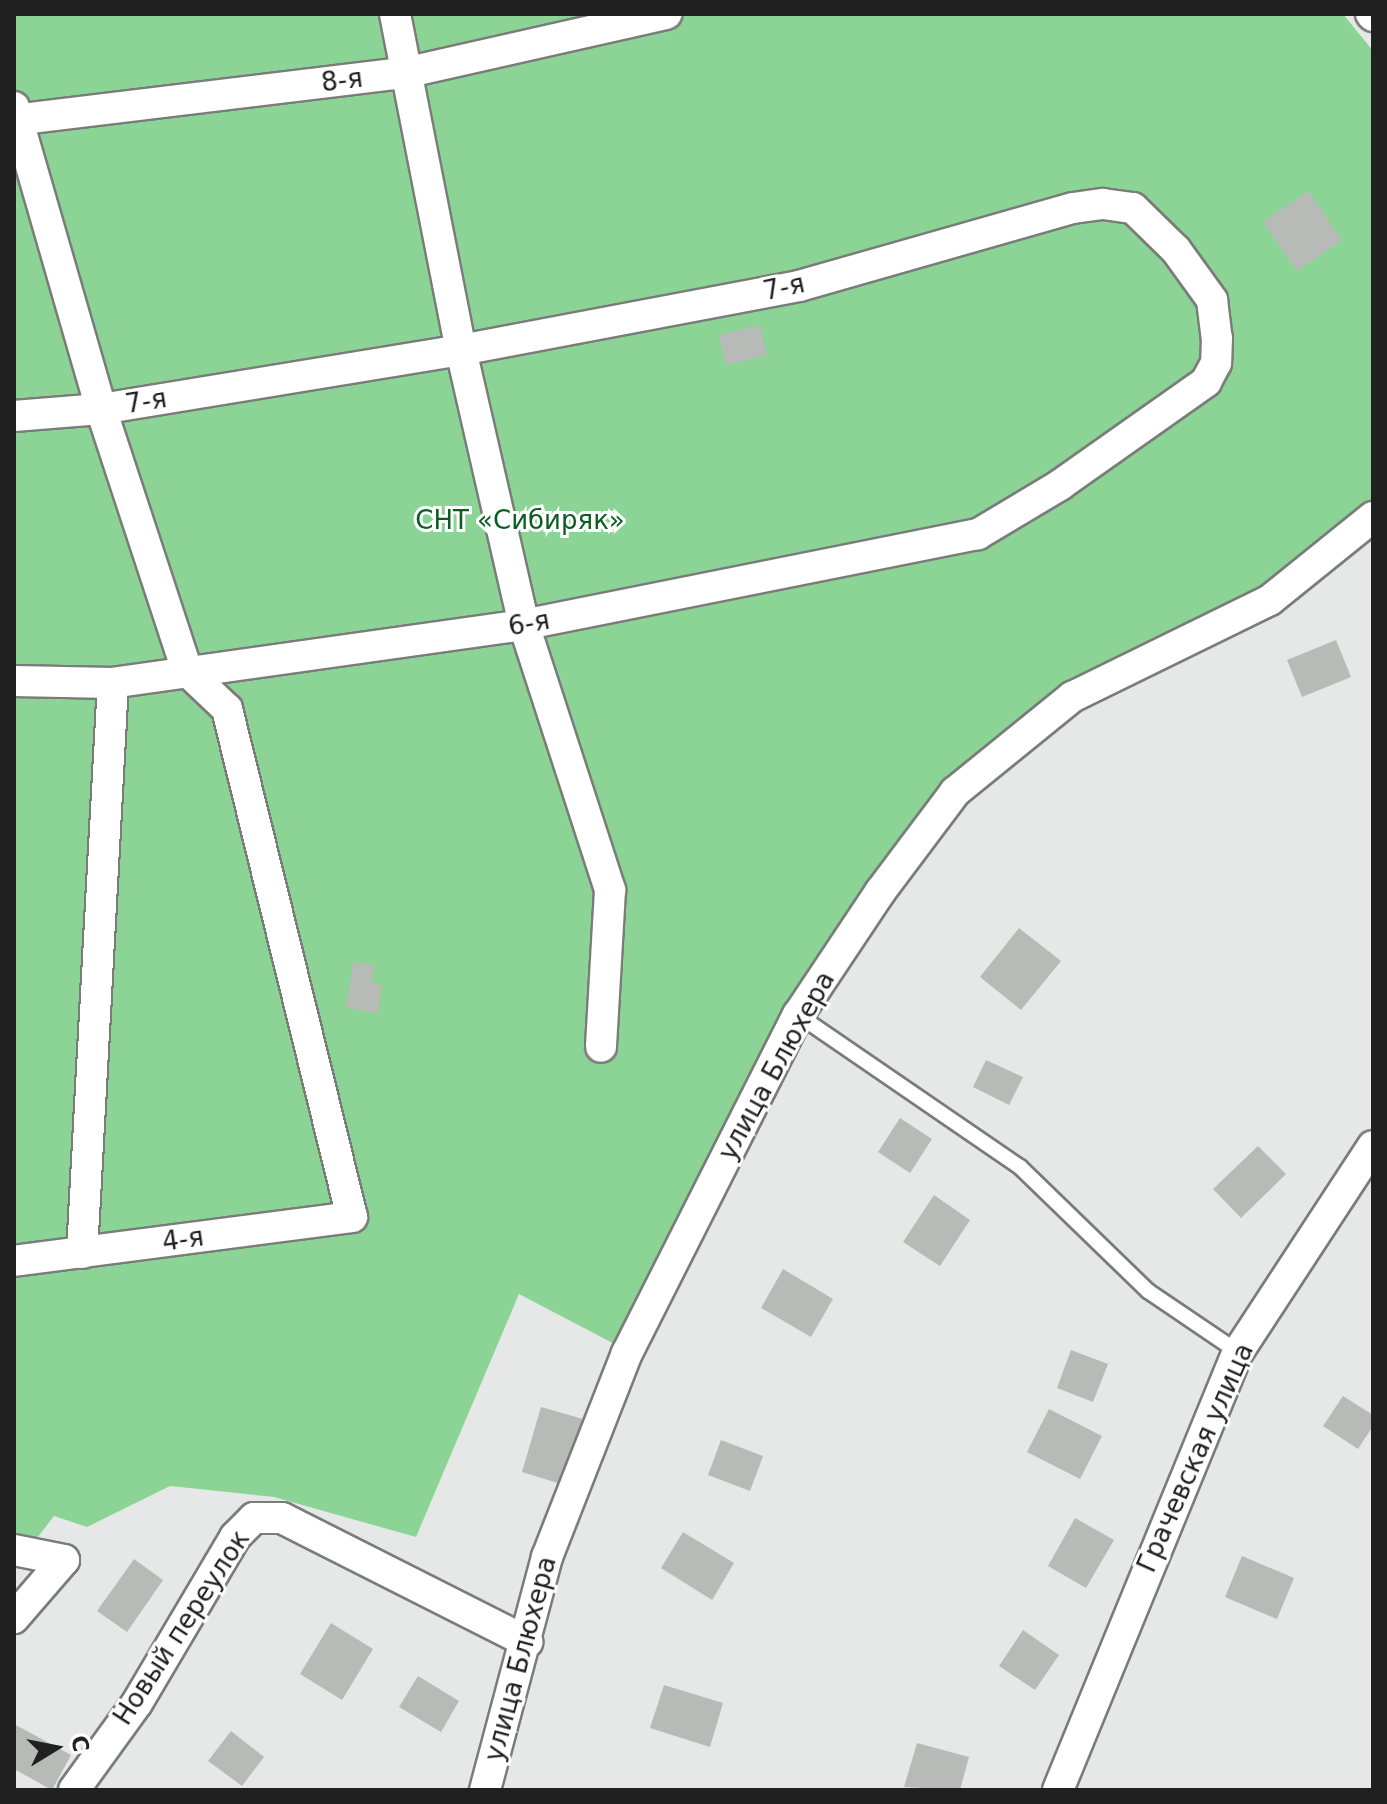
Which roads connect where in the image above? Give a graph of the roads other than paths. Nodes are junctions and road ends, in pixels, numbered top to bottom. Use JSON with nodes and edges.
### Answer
{"nodes":[{"id":1,"x":395,"y":14,"type":"edge"},
{"id":2,"x":666,"y":14,"type":"edge"},
{"id":3,"x":404,"y":73,"type":"junction"},
{"id":4,"x":15,"y":116,"type":"edge"},
{"id":5,"x":461,"y":350,"type":"junction"},
{"id":6,"x":101,"y":409,"type":"junction"},
{"id":7,"x":14,"y":416,"type":"edge"},
{"id":8,"x":1030,"y":503,"type":"joint"},
{"id":9,"x":1373,"y":517,"type":"edge"},
{"id":10,"x":524,"y":625,"type":"junction"},
{"id":11,"x":187,"y":671,"type":"junction"},
{"id":12,"x":14,"y":681,"type":"edge"},
{"id":13,"x":113,"y":683,"type":"junction"},
{"id":14,"x":798,"y":1015,"type":"junction"},
{"id":15,"x":601,"y":1047,"type":"dead end"},
{"id":16,"x":1373,"y":1146,"type":"edge"},
{"id":17,"x":82,"y":1253,"type":"junction"},
{"id":18,"x":14,"y":1261,"type":"edge"},
{"id":19,"x":1238,"y":1352,"type":"junction"},
{"id":20,"x":14,"y":1550,"type":"edge"},
{"id":21,"x":14,"y":1618,"type":"edge"},
{"id":22,"x":528,"y":1642,"type":"junction"},
{"id":23,"x":74,"y":1790,"type":"edge"},
{"id":24,"x":485,"y":1790,"type":"edge"},
{"id":25,"x":1058,"y":1790,"type":"edge"}],
"edges":[{"from":1,"to":3,"type":"street"},
{"from":2,"to":3,"type":"street","name":"8-я"},
{"from":3,"to":4,"type":"street","name":"8-я"},
{"from":3,"to":5,"type":"street"},
{"from":4,"to":6,"type":"street"},
{"from":5,"to":6,"type":"street","name":"7-я"},
{"from":5,"to":8,"type":"street","name":"7-я"},
{"from":5,"to":10,"type":"street"},
{"from":6,"to":7,"type":"street","name":"7-я"},
{"from":6,"to":11,"type":"street"},
{"from":8,"to":10,"type":"street","name":"6-я"},
{"from":9,"to":14,"type":"street","name":"улица Блюхера"},
{"from":10,"to":11,"type":"street","name":"6-я"},
{"from":10,"to":15,"type":"street"},
{"from":11,"to":13,"type":"street","name":"6-я"},
{"from":11,"to":17,"type":"street","name":"4-я"},
{"from":12,"to":13,"type":"street","name":"6-я"},
{"from":13,"to":17,"type":"street"},
{"from":14,"to":19,"type":"lane"},
{"from":14,"to":22,"type":"street","name":"улица Блюхера"},
{"from":16,"to":19,"type":"street","name":"Грачевская улица"},
{"from":17,"to":18,"type":"street","name":"4-я"},
{"from":19,"to":25,"type":"street","name":"Грачевская улица"},
{"from":20,"to":21,"type":"street"},
{"from":22,"to":23,"type":"street","name":"Новый переулок"},
{"from":22,"to":24,"type":"street","name":"улица Блюхера"}]}
